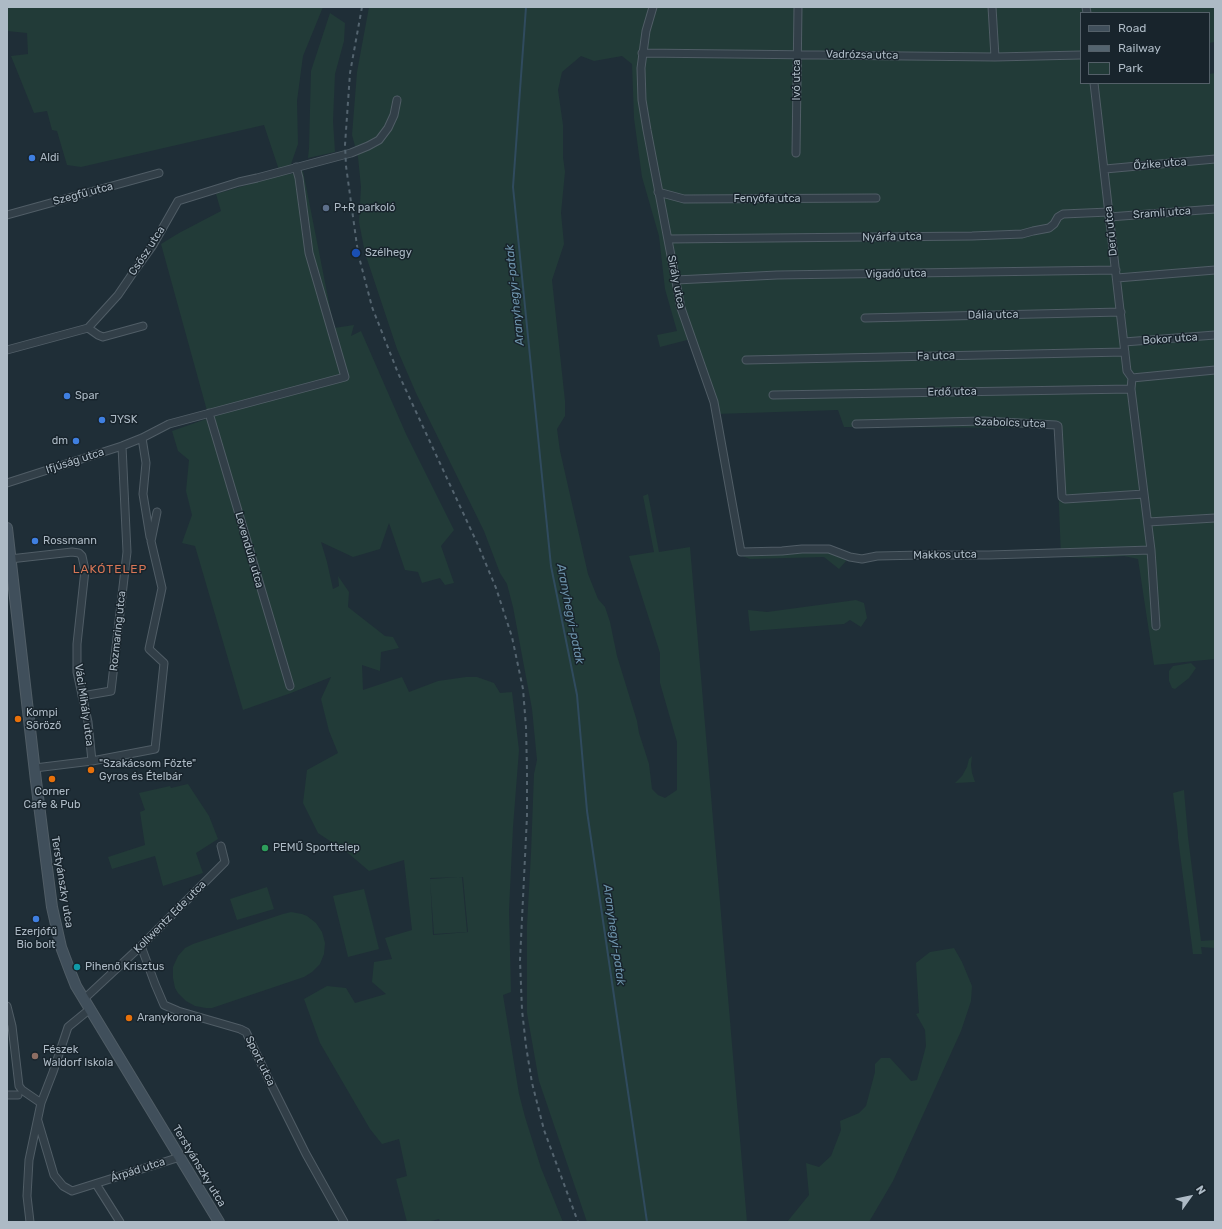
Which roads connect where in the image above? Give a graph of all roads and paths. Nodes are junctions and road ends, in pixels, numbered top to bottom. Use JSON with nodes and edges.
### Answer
{"nodes":[{"id":1,"x":653,"y":7,"type":"edge"},
{"id":2,"x":798,"y":7,"type":"edge"},
{"id":3,"x":992,"y":7,"type":"edge"},
{"id":4,"x":642,"y":53,"type":"junction"},
{"id":5,"x":797,"y":54,"type":"junction"},
{"id":6,"x":1080,"y":55,"type":"edge"},
{"id":7,"x":995,"y":57,"type":"junction"},
{"id":8,"x":1094,"y":84,"type":"edge"},
{"id":9,"x":398,"y":100,"type":"dead end"},
{"id":10,"x":796,"y":153,"type":"dead end"},
{"id":11,"x":1215,"y":159,"type":"edge"},
{"id":12,"x":296,"y":167,"type":"junction"},
{"id":13,"x":1104,"y":169,"type":"junction"},
{"id":14,"x":159,"y":174,"type":"dead end"},
{"id":15,"x":658,"y":192,"type":"junction"},
{"id":16,"x":876,"y":198,"type":"dead end"},
{"id":17,"x":1215,"y":209,"type":"edge"},
{"id":18,"x":7,"y":215,"type":"edge"},
{"id":19,"x":1109,"y":215,"type":"junction"},
{"id":20,"x":668,"y":239,"type":"junction"},
{"id":21,"x":1116,"y":270,"type":"junction"},
{"id":22,"x":1215,"y":270,"type":"edge"},
{"id":23,"x":1117,"y":278,"type":"junction"},
{"id":24,"x":676,"y":280,"type":"junction"},
{"id":25,"x":1121,"y":312,"type":"junction"},
{"id":26,"x":865,"y":318,"type":"dead end"},
{"id":27,"x":143,"y":326,"type":"dead end"},
{"id":28,"x":88,"y":328,"type":"junction"},
{"id":29,"x":1215,"y":335,"type":"edge"},
{"id":30,"x":1124,"y":342,"type":"junction"},
{"id":31,"x":7,"y":350,"type":"edge"},
{"id":32,"x":1125,"y":352,"type":"junction"},
{"id":33,"x":746,"y":360,"type":"dead end"},
{"id":34,"x":1215,"y":370,"type":"edge"},
{"id":35,"x":1132,"y":378,"type":"junction"},
{"id":36,"x":1131,"y":389,"type":"junction"},
{"id":37,"x":773,"y":395,"type":"dead end"},
{"id":38,"x":209,"y":413,"type":"junction"},
{"id":39,"x":856,"y":424,"type":"dead end"},
{"id":40,"x":142,"y":438,"type":"junction"},
{"id":41,"x":122,"y":446,"type":"junction"},
{"id":42,"x":7,"y":483,"type":"edge"},
{"id":43,"x":1144,"y":494,"type":"junction"},
{"id":44,"x":157,"y":512,"type":"dead end"},
{"id":45,"x":1215,"y":518,"type":"edge"},
{"id":46,"x":1148,"y":522,"type":"junction"},
{"id":47,"x":7,"y":528,"type":"edge"},
{"id":48,"x":151,"y":541,"type":"junction"},
{"id":49,"x":1151,"y":550,"type":"junction"},
{"id":50,"x":741,"y":552,"type":"joint"},
{"id":51,"x":10,"y":559,"type":"junction"},
{"id":52,"x":1156,"y":626,"type":"dead end"},
{"id":53,"x":290,"y":686,"type":"dead end"},
{"id":54,"x":82,"y":696,"type":"junction"},
{"id":55,"x":92,"y":761,"type":"junction"},
{"id":56,"x":35,"y":768,"type":"junction"},
{"id":57,"x":222,"y":846,"type":"dead end"},
{"id":58,"x":141,"y":946,"type":"junction"},
{"id":59,"x":84,"y":999,"type":"junction"},
{"id":60,"x":7,"y":1006,"type":"edge"},
{"id":61,"x":90,"y":1009,"type":"junction"},
{"id":62,"x":7,"y":1095,"type":"edge"},
{"id":63,"x":18,"y":1095,"type":"dead end"},
{"id":64,"x":41,"y":1103,"type":"junction"},
{"id":65,"x":38,"y":1121,"type":"junction"},
{"id":66,"x":180,"y":1157,"type":"junction"},
{"id":67,"x":96,"y":1184,"type":"junction"},
{"id":68,"x":30,"y":1222,"type":"edge"},
{"id":69,"x":120,"y":1222,"type":"edge"},
{"id":70,"x":219,"y":1222,"type":"edge"},
{"id":71,"x":344,"y":1222,"type":"edge"}],
"edges":[{"from":1,"to":4,"type":"street","name":"Sirály utca"},
{"from":2,"to":5,"type":"street","name":"Ivó utca"},
{"from":3,"to":7,"type":"street"},
{"from":4,"to":5,"type":"street","name":"Vadrózsa utca"},
{"from":4,"to":15,"type":"street","name":"Sirály utca"},
{"from":5,"to":7,"type":"street","name":"Vadrózsa utca"},
{"from":5,"to":10,"type":"street","name":"Ivó utca"},
{"from":6,"to":7,"type":"street","name":"Vadrózsa utca"},
{"from":8,"to":13,"type":"street","name":"Derű utca"},
{"from":9,"to":12,"type":"street","name":"Csősz utca"},
{"from":11,"to":13,"type":"street","name":"Őzike utca"},
{"from":12,"to":28,"type":"street","name":"Csősz utca"},
{"from":12,"to":38,"type":"street","name":"Ifjúság utca"},
{"from":13,"to":19,"type":"street","name":"Derű utca"},
{"from":14,"to":18,"type":"street","name":"Szegfű utca"},
{"from":15,"to":16,"type":"street","name":"Fenyőfa utca"},
{"from":15,"to":20,"type":"street","name":"Sirály utca"},
{"from":17,"to":19,"type":"street","name":"Sramli utca"},
{"from":19,"to":20,"type":"street","name":"Nyárfa utca"},
{"from":19,"to":21,"type":"street","name":"Derű utca"},
{"from":20,"to":24,"type":"street","name":"Sirály utca"},
{"from":21,"to":23,"type":"street","name":"Derű utca"},
{"from":21,"to":24,"type":"street","name":"Vigadó utca"},
{"from":22,"to":23,"type":"street"},
{"from":23,"to":25,"type":"street","name":"Derű utca"},
{"from":24,"to":50,"type":"street","name":"Sirály utca"},
{"from":25,"to":26,"type":"street","name":"Dália utca"},
{"from":25,"to":30,"type":"street","name":"Derű utca"},
{"from":27,"to":28,"type":"street"},
{"from":28,"to":31,"type":"street"},
{"from":29,"to":30,"type":"street","name":"Bokor utca"},
{"from":30,"to":32,"type":"street","name":"Derű utca"},
{"from":32,"to":33,"type":"street","name":"Fa utca"},
{"from":32,"to":35,"type":"street","name":"Derű utca"},
{"from":34,"to":35,"type":"street"},
{"from":35,"to":36,"type":"street"},
{"from":36,"to":37,"type":"street","name":"Erdő utca"},
{"from":36,"to":43,"type":"street"},
{"from":38,"to":40,"type":"street","name":"Ifjúság utca"},
{"from":38,"to":53,"type":"street","name":"Levendula utca"},
{"from":39,"to":43,"type":"street","name":"Szabolcs utca"},
{"from":40,"to":41,"type":"street","name":"Ifjúság utca"},
{"from":40,"to":48,"type":"street"},
{"from":41,"to":42,"type":"street","name":"Ifjúság utca"},
{"from":41,"to":54,"type":"street","name":"Rozmaring utca"},
{"from":43,"to":46,"type":"street"},
{"from":44,"to":48,"type":"street"},
{"from":45,"to":46,"type":"street"},
{"from":46,"to":49,"type":"street"},
{"from":47,"to":51,"type":"main road","name":"Terstyánszky utca"},
{"from":48,"to":55,"type":"street","name":"Váci Mihály utca"},
{"from":49,"to":50,"type":"street","name":"Makkos utca"},
{"from":49,"to":52,"type":"street"},
{"from":51,"to":54,"type":"street","name":"Váci Mihály utca"},
{"from":51,"to":56,"type":"main road","name":"Terstyánszky utca"},
{"from":54,"to":55,"type":"street","name":"Váci Mihály utca"},
{"from":55,"to":56,"type":"street","name":"Váci Mihály utca"},
{"from":56,"to":59,"type":"main road","name":"Terstyánszky utca"},
{"from":57,"to":58,"type":"street","name":"Kollwentz Ede utca"},
{"from":58,"to":59,"type":"street","name":"Kollwentz Ede utca"},
{"from":58,"to":71,"type":"street","name":"Sport utca"},
{"from":59,"to":61,"type":"main road","name":"Terstyánszky utca"},
{"from":60,"to":64,"type":"street"},
{"from":61,"to":64,"type":"street"},
{"from":61,"to":66,"type":"main road","name":"Terstyánszky utca"},
{"from":62,"to":63,"type":"street"},
{"from":64,"to":65,"type":"street"},
{"from":65,"to":67,"type":"street","name":"Árpád utca"},
{"from":65,"to":68,"type":"street"},
{"from":66,"to":67,"type":"street","name":"Árpád utca"},
{"from":66,"to":70,"type":"main road","name":"Terstyánszky utca"},
{"from":67,"to":69,"type":"street","name":"Árpád utca"}]}
